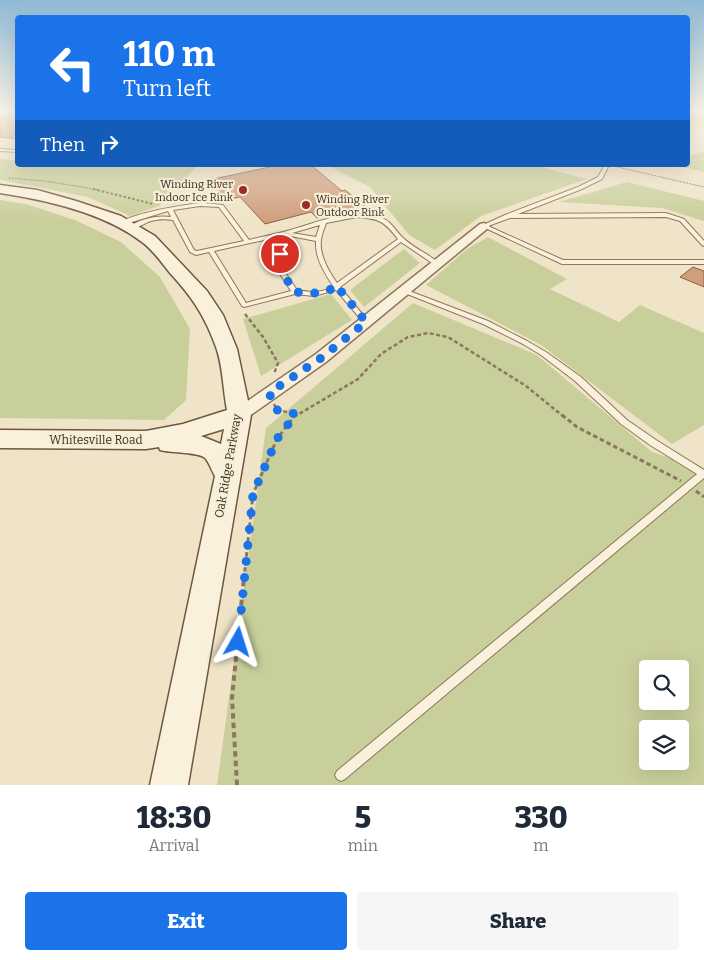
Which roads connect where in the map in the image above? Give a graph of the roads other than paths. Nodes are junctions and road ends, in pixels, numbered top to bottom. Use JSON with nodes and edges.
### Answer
{"nodes":[{"id":1,"x":0,"y":150,"type":"edge"},
{"id":2,"x":15,"y":151,"type":"edge"},
{"id":3,"x":606,"y":167,"type":"edge"},
{"id":4,"x":4,"y":184,"type":"edge"},
{"id":5,"x":198,"y":190,"type":"dead end"},
{"id":6,"x":202,"y":203,"type":"junction"},
{"id":7,"x":170,"y":210,"type":"junction"},
{"id":8,"x":508,"y":216,"type":"junction"},
{"id":9,"x":175,"y":219,"type":"junction"},
{"id":10,"x":324,"y":223,"type":"junction"},
{"id":11,"x":126,"y":226,"type":"junction"},
{"id":12,"x":484,"y":226,"type":"junction"},
{"id":13,"x":283,"y":234,"type":"junction"},
{"id":14,"x":270,"y":237,"type":"junction"},
{"id":15,"x":400,"y":239,"type":"junction"},
{"id":16,"x":316,"y":240,"type":"junction"},
{"id":17,"x":248,"y":242,"type":"junction"},
{"id":18,"x":704,"y":244,"type":"edge"},
{"id":19,"x":211,"y":251,"type":"junction"},
{"id":20,"x":704,"y":262,"type":"edge"},
{"id":21,"x":437,"y":264,"type":"junction"},
{"id":22,"x":336,"y":285,"type":"junction"},
{"id":23,"x":404,"y":291,"type":"junction"},
{"id":24,"x":295,"y":292,"type":"junction"},
{"id":25,"x":366,"y":322,"type":"junction"},
{"id":26,"x":239,"y":415,"type":"junction"},
{"id":27,"x":0,"y":439,"type":"edge"},
{"id":28,"x":146,"y":440,"type":"junction"},
{"id":29,"x":704,"y":474,"type":"edge"},
{"id":30,"x":227,"y":475,"type":"junction"},
{"id":31,"x":341,"y":775,"type":"dead end"},
{"id":32,"x":169,"y":785,"type":"edge"}],
"edges":[{"from":1,"to":2,"type":"lane"},
{"from":3,"to":8,"type":"lane"},
{"from":4,"to":11,"type":"street","name":"Oak Ridge Parkway"},
{"from":5,"to":6,"type":"lane"},
{"from":6,"to":7,"type":"lane"},
{"from":6,"to":17,"type":"lane"},
{"from":7,"to":9,"type":"lane"},
{"from":7,"to":11,"type":"lane"},
{"from":8,"to":12,"type":"lane"},
{"from":8,"to":18,"type":"lane"},
{"from":9,"to":11,"type":"lane"},
{"from":9,"to":19,"type":"lane"},
{"from":10,"to":13,"type":"lane"},
{"from":10,"to":15,"type":"lane"},
{"from":10,"to":16,"type":"lane"},
{"from":11,"to":26,"type":"street","name":"Oak Ridge Parkway"},
{"from":12,"to":20,"type":"lane"},
{"from":12,"to":21,"type":"street","name":"Whitesville Road"},
{"from":13,"to":14,"type":"lane"},
{"from":13,"to":16,"type":"lane"},
{"from":14,"to":17,"type":"lane"},
{"from":14,"to":24,"type":"lane"},
{"from":15,"to":21,"type":"lane"},
{"from":15,"to":22,"type":"lane"},
{"from":16,"to":22,"type":"lane"},
{"from":17,"to":19,"type":"lane"},
{"from":19,"to":24,"type":"lane"},
{"from":21,"to":23,"type":"street","name":"Whitesville Road"},
{"from":22,"to":24,"type":"lane"},
{"from":22,"to":25,"type":"lane"},
{"from":23,"to":25,"type":"street","name":"Whitesville Road"},
{"from":23,"to":29,"type":"lane"},
{"from":25,"to":26,"type":"street","name":"Whitesville Road"},
{"from":26,"to":28,"type":"street","name":"Whitesville Road"},
{"from":26,"to":30,"type":"street","name":"Oak Ridge Parkway"},
{"from":27,"to":28,"type":"street","name":"Whitesville Road"},
{"from":28,"to":30,"type":"street"},
{"from":29,"to":31,"type":"lane"},
{"from":30,"to":32,"type":"street","name":"Oak Ridge Parkway"}]}
